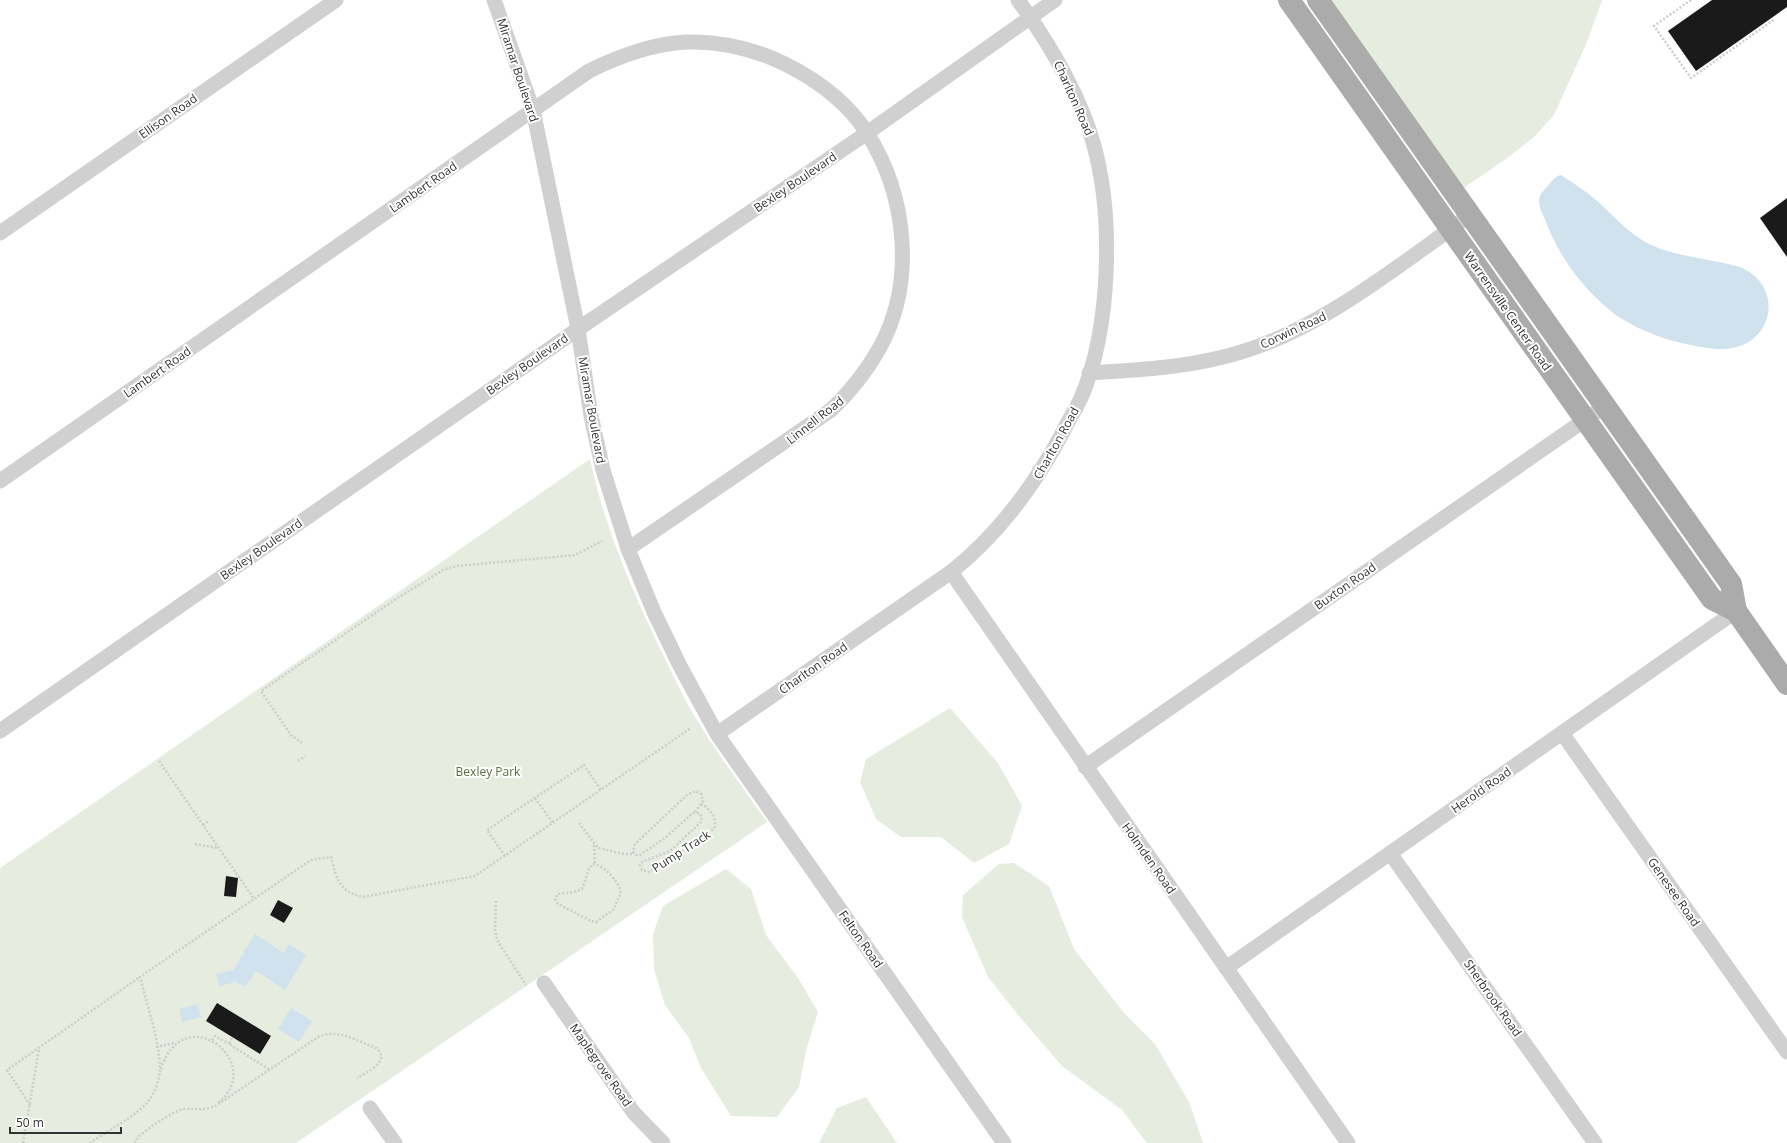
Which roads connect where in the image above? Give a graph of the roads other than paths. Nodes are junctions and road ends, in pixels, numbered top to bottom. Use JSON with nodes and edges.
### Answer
{"nodes":[{"id":1,"x":336,"y":0,"type":"edge"},
{"id":2,"x":494,"y":0,"type":"edge"},
{"id":3,"x":1018,"y":0,"type":"edge"},
{"id":4,"x":1055,"y":0,"type":"edge"},
{"id":5,"x":1289,"y":0,"type":"edge"},
{"id":6,"x":1318,"y":0,"type":"edge"},
{"id":7,"x":1030,"y":17,"type":"junction"},
{"id":8,"x":533,"y":110,"type":"junction"},
{"id":9,"x":867,"y":133,"type":"junction"},
{"id":10,"x":1470,"y":215,"type":"junction"},
{"id":11,"x":1450,"y":229,"type":"junction"},
{"id":12,"x":0,"y":233,"type":"edge"},
{"id":13,"x":578,"y":329,"type":"junction"},
{"id":14,"x":1089,"y":373,"type":"junction"},
{"id":15,"x":1605,"y":406,"type":"junction"},
{"id":16,"x":1586,"y":420,"type":"junction"},
{"id":17,"x":0,"y":481,"type":"edge"},
{"id":18,"x":628,"y":549,"type":"junction"},
{"id":19,"x":951,"y":572,"type":"junction"},
{"id":20,"x":1736,"y":611,"type":"junction"},
{"id":21,"x":1787,"y":684,"type":"edge"},
{"id":22,"x":0,"y":731,"type":"edge"},
{"id":23,"x":1562,"y":733,"type":"junction"},
{"id":24,"x":717,"y":734,"type":"junction"},
{"id":25,"x":1085,"y":766,"type":"junction"},
{"id":26,"x":1390,"y":853,"type":"junction"},
{"id":27,"x":1226,"y":968,"type":"junction"},
{"id":28,"x":544,"y":983,"type":"dead end"},
{"id":29,"x":1787,"y":1052,"type":"edge"},
{"id":30,"x":370,"y":1108,"type":"dead end"},
{"id":31,"x":395,"y":1143,"type":"edge"},
{"id":32,"x":662,"y":1143,"type":"edge"},
{"id":33,"x":1004,"y":1143,"type":"edge"},
{"id":34,"x":1348,"y":1143,"type":"edge"},
{"id":35,"x":1595,"y":1143,"type":"edge"}],
"edges":[{"from":1,"to":12,"type":"street","name":"Ellison Road"},
{"from":2,"to":8,"type":"street","name":"Miramar Boulevard"},
{"from":3,"to":7,"type":"street"},
{"from":4,"to":7,"type":"street","name":"Bexley Boulevard"},
{"from":5,"to":11,"type":"main road","name":"Warrensville Center Road"},
{"from":6,"to":10,"type":"main road","name":"Warrensville Center Road"},
{"from":7,"to":9,"type":"street","name":"Bexley Boulevard"},
{"from":7,"to":14,"type":"street","name":"Charlton Road"},
{"from":8,"to":9,"type":"street","name":"Lambert Road"},
{"from":8,"to":13,"type":"street","name":"Miramar Boulevard"},
{"from":8,"to":17,"type":"street","name":"Lambert Road"},
{"from":9,"to":13,"type":"street","name":"Bexley Boulevard"},
{"from":9,"to":18,"type":"street","name":"Linnell Road"},
{"from":10,"to":11,"type":"street","name":"Corwin Road"},
{"from":10,"to":15,"type":"main road","name":"Warrensville Center Road"},
{"from":11,"to":14,"type":"street","name":"Corwin Road"},
{"from":11,"to":16,"type":"main road","name":"Warrensville Center Road"},
{"from":13,"to":18,"type":"street","name":"Miramar Boulevard"},
{"from":13,"to":22,"type":"street","name":"Bexley Boulevard"},
{"from":14,"to":19,"type":"street","name":"Charlton Road"},
{"from":15,"to":16,"type":"street","name":"Buxton Road"},
{"from":15,"to":20,"type":"main road","name":"Warrensville Center Road"},
{"from":16,"to":20,"type":"main road","name":"Warrensville Center Road"},
{"from":16,"to":25,"type":"street","name":"Buxton Road"},
{"from":18,"to":24,"type":"street","name":"Miramar Boulevard"},
{"from":19,"to":24,"type":"street","name":"Charlton Road"},
{"from":19,"to":25,"type":"street","name":"Holmden Road"},
{"from":20,"to":21,"type":"main road","name":"Warrensville Center Road"},
{"from":20,"to":23,"type":"street","name":"Herold Road"},
{"from":23,"to":26,"type":"street","name":"Herold Road"},
{"from":23,"to":29,"type":"street","name":"Genesee Road"},
{"from":24,"to":33,"type":"street","name":"Felton Road"},
{"from":25,"to":27,"type":"street","name":"Holmden Road"},
{"from":26,"to":27,"type":"street","name":"Herold Road"},
{"from":26,"to":35,"type":"street","name":"Sherbrook Road"},
{"from":27,"to":34,"type":"street","name":"Holmden Road"},
{"from":28,"to":32,"type":"street","name":"Maplegrove Road"},
{"from":30,"to":31,"type":"street"}]}
